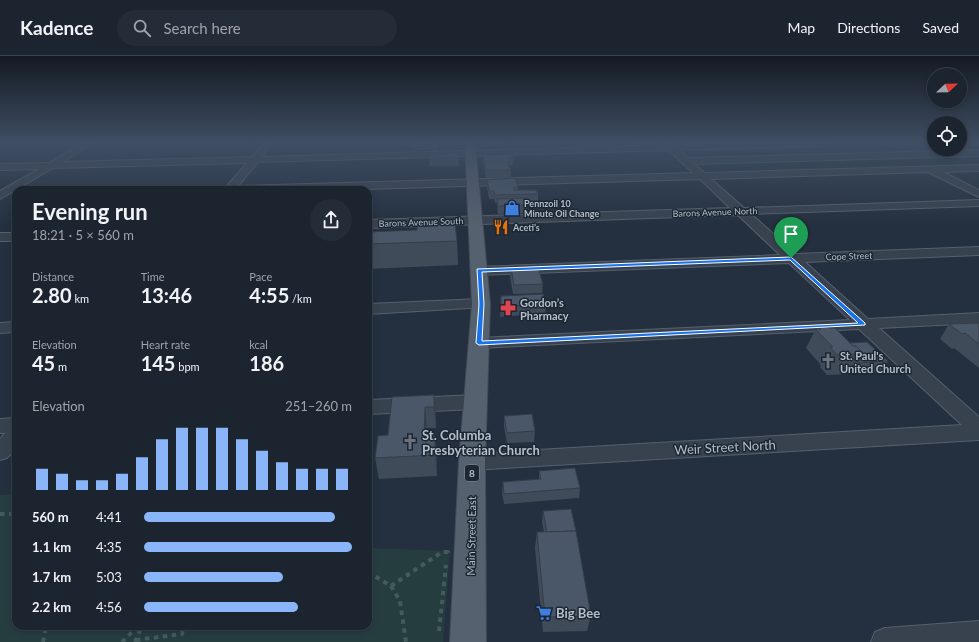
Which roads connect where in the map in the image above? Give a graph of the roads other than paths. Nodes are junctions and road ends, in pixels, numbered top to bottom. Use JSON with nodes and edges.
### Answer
{"nodes":[{"id":1,"x":43,"y":170,"type":"edge"},
{"id":2,"x":245,"y":170,"type":"edge"},
{"id":3,"x":471,"y":170,"type":"edge"},
{"id":4,"x":696,"y":170,"type":"edge"},
{"id":5,"x":885,"y":170,"type":"edge"},
{"id":6,"x":931,"y":170,"type":"edge"},
{"id":7,"x":702,"y":176,"type":"junction"},
{"id":8,"x":472,"y":183,"type":"junction"},
{"id":9,"x":18,"y":186,"type":"edge"},
{"id":10,"x":232,"y":186,"type":"edge"},
{"id":11,"x":368,"y":186,"type":"edge"},
{"id":12,"x":12,"y":190,"type":"edge"},
{"id":13,"x":979,"y":194,"type":"edge"},
{"id":14,"x":0,"y":197,"type":"edge"},
{"id":15,"x":12,"y":197,"type":"edge"},
{"id":16,"x":979,"y":203,"type":"edge"},
{"id":17,"x":740,"y":211,"type":"junction"},
{"id":18,"x":475,"y":220,"type":"junction"},
{"id":19,"x":372,"y":224,"type":"edge"},
{"id":20,"x":0,"y":237,"type":"edge"},
{"id":21,"x":12,"y":237,"type":"edge"},
{"id":22,"x":979,"y":251,"type":"edge"},
{"id":23,"x":791,"y":258,"type":"junction"},
{"id":24,"x":479,"y":271,"type":"junction"},
{"id":25,"x":481,"y":304,"type":"junction"},
{"id":26,"x":372,"y":309,"type":"edge"},
{"id":27,"x":979,"y":318,"type":"edge"},
{"id":28,"x":863,"y":324,"type":"junction"},
{"id":29,"x":12,"y":327,"type":"edge"},
{"id":30,"x":0,"y":328,"type":"edge"},
{"id":31,"x":479,"y":343,"type":"junction"},
{"id":32,"x":475,"y":402,"type":"junction"},
{"id":33,"x":372,"y":407,"type":"edge"},
{"id":34,"x":12,"y":425,"type":"edge"},
{"id":35,"x":0,"y":426,"type":"edge"},
{"id":36,"x":979,"y":429,"type":"edge"},
{"id":37,"x":979,"y":432,"type":"edge"},
{"id":38,"x":12,"y":439,"type":"edge"},
{"id":39,"x":0,"y":452,"type":"edge"},
{"id":40,"x":472,"y":462,"type":"junction"},
{"id":41,"x":979,"y":634,"type":"edge"},
{"id":42,"x":468,"y":642,"type":"edge"},
{"id":43,"x":885,"y":642,"type":"edge"}],
"edges":[{"from":1,"to":9,"type":"street"},
{"from":2,"to":10,"type":"street"},
{"from":3,"to":8,"type":"main road","name":"Main Street East","number":"8"},
{"from":4,"to":7,"type":"street"},
{"from":5,"to":7,"type":"street"},
{"from":6,"to":13,"type":"street"},
{"from":7,"to":8,"type":"street"},
{"from":7,"to":17,"type":"street"},
{"from":8,"to":11,"type":"street"},
{"from":8,"to":18,"type":"main road","name":"Main Street East","number":"8"},
{"from":12,"to":14,"type":"street"},
{"from":14,"to":15,"type":"street"},
{"from":16,"to":17,"type":"street","name":"Barons Avenue North"},
{"from":17,"to":18,"type":"street","name":"Barons Avenue North"},
{"from":17,"to":23,"type":"street"},
{"from":18,"to":19,"type":"street","name":"Barons Avenue South"},
{"from":18,"to":24,"type":"main road","name":"Main Street East","number":"8"},
{"from":20,"to":21,"type":"street"},
{"from":22,"to":23,"type":"street","name":"Cope Street"},
{"from":23,"to":24,"type":"street","name":"Cope Street"},
{"from":23,"to":28,"type":"street"},
{"from":24,"to":25,"type":"main road","name":"Main Street East","number":"8"},
{"from":25,"to":26,"type":"street"},
{"from":25,"to":31,"type":"main road","name":"Main Street East","number":"8"},
{"from":27,"to":28,"type":"street"},
{"from":28,"to":31,"type":"street"},
{"from":28,"to":36,"type":"street"},
{"from":29,"to":30,"type":"street"},
{"from":31,"to":32,"type":"main road","name":"Main Street East","number":"8"},
{"from":32,"to":33,"type":"street"},
{"from":32,"to":40,"type":"main road","name":"Main Street East","number":"8"},
{"from":34,"to":35,"type":"street"},
{"from":37,"to":40,"type":"street","name":"Weir Street North"},
{"from":38,"to":39,"type":"street"},
{"from":40,"to":42,"type":"main road","name":"Main Street East","number":"8"},
{"from":41,"to":43,"type":"street"}]}
